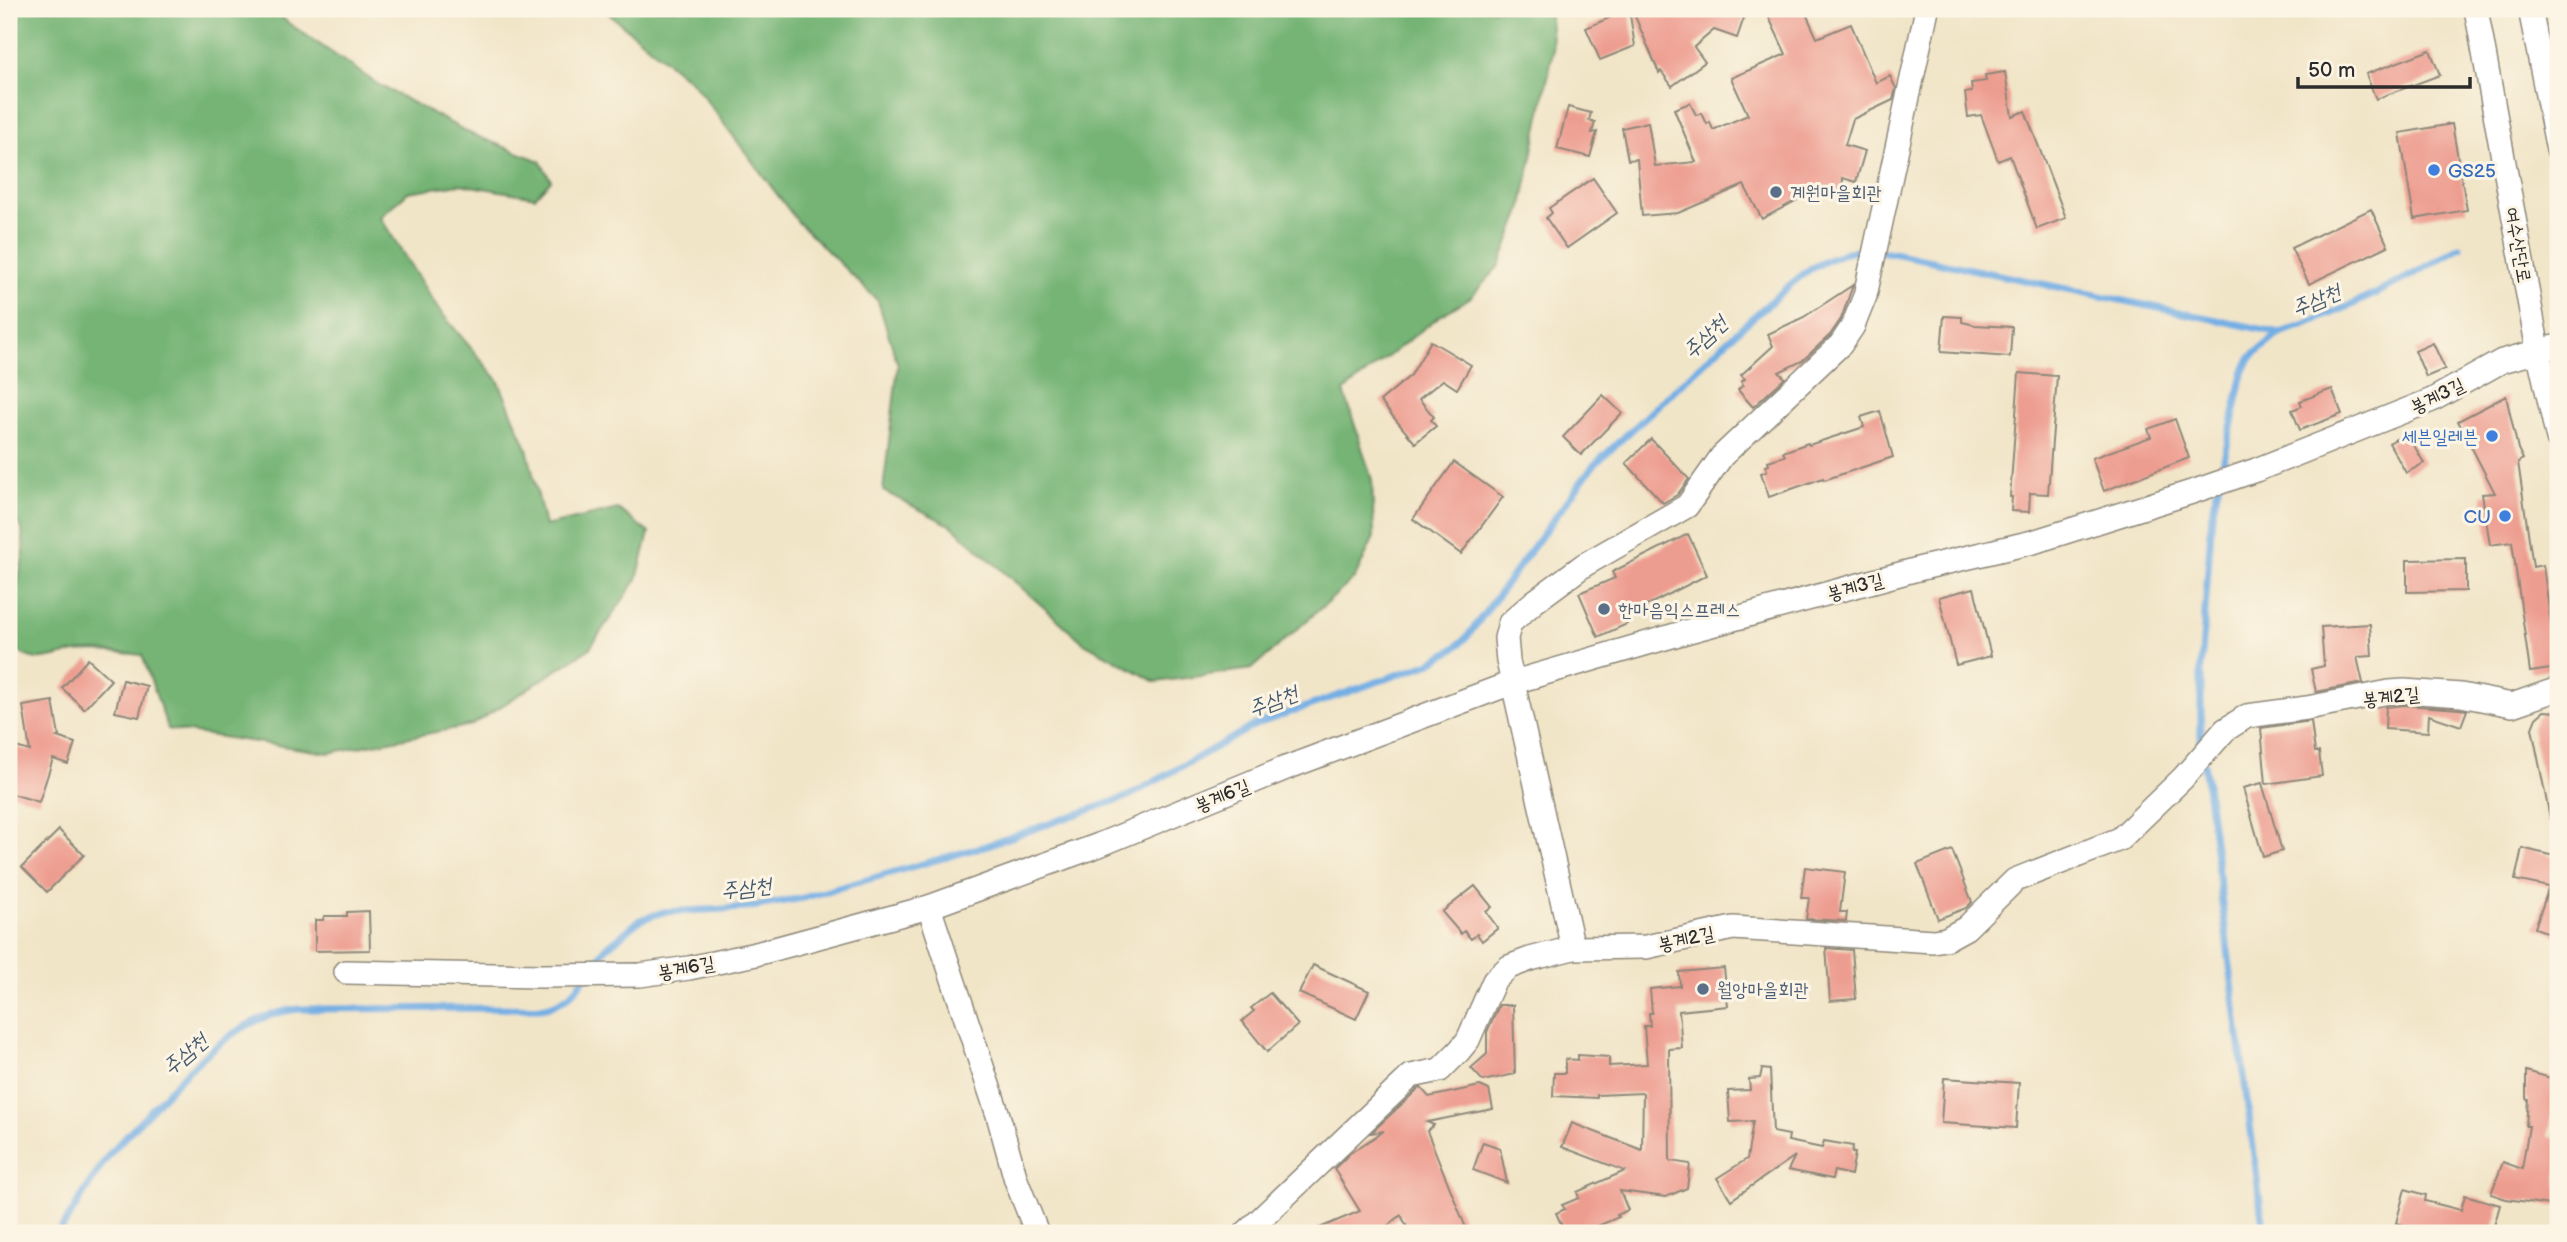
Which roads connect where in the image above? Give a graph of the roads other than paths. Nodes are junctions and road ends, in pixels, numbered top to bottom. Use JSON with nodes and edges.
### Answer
{"nodes":[{"id":1,"x":1927,"y":9,"type":"edge"},
{"id":2,"x":2476,"y":9,"type":"edge"},
{"id":3,"x":2530,"y":9,"type":"edge"},
{"id":4,"x":2558,"y":150,"type":"edge"},
{"id":5,"x":2548,"y":348,"type":"edge"},
{"id":6,"x":2558,"y":439,"type":"edge"},
{"id":7,"x":1514,"y":682,"type":"junction"},
{"id":8,"x":2558,"y":689,"type":"edge"},
{"id":9,"x":929,"y":906,"type":"junction"},
{"id":10,"x":1573,"y":948,"type":"junction"},
{"id":11,"x":346,"y":972,"type":"dead end"},
{"id":12,"x":1037,"y":1233,"type":"edge"},
{"id":13,"x":1245,"y":1233,"type":"edge"}],
"edges":[{"from":1,"to":7,"type":"street"},
{"from":2,"to":5,"type":"street","name":"여수산단로"},
{"from":3,"to":4,"type":"street"},
{"from":5,"to":6,"type":"street","name":"여수산단로"},
{"from":5,"to":7,"type":"street","name":"봉계3길"},
{"from":7,"to":9,"type":"street","name":"봉계6길"},
{"from":7,"to":10,"type":"street"},
{"from":8,"to":10,"type":"street","name":"봉계2길"},
{"from":9,"to":11,"type":"street","name":"봉계6길"},
{"from":9,"to":12,"type":"street"},
{"from":10,"to":13,"type":"street","name":"봉계2길"}]}
